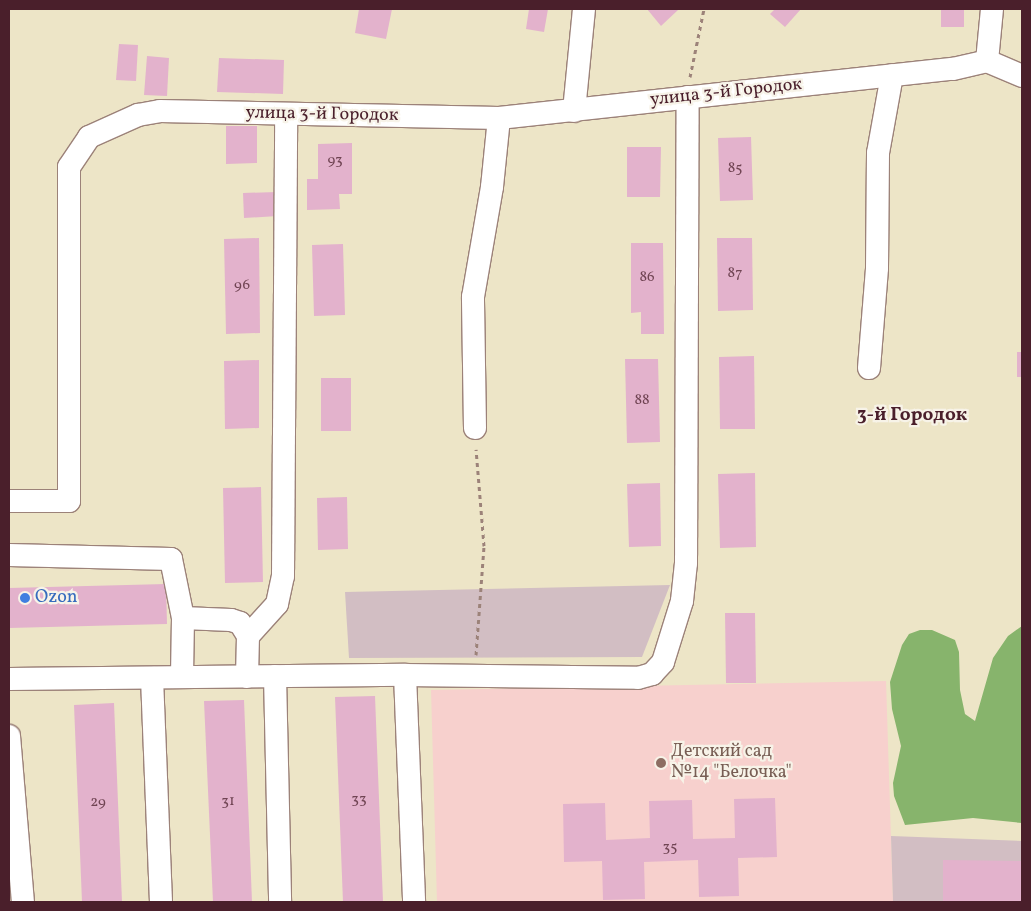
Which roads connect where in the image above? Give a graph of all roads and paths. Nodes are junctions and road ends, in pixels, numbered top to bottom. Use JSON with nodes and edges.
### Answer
{"nodes":[{"id":1,"x":584,"y":9,"type":"edge"},
{"id":2,"x":704,"y":9,"type":"edge"},
{"id":3,"x":992,"y":9,"type":"edge"},
{"id":4,"x":987,"y":61,"type":"junction"},
{"id":5,"x":892,"y":75,"type":"junction"},
{"id":6,"x":1022,"y":76,"type":"edge"},
{"id":7,"x":688,"y":97,"type":"junction"},
{"id":8,"x":574,"y":111,"type":"junction"},
{"id":9,"x":286,"y":114,"type":"junction"},
{"id":10,"x":499,"y":118,"type":"junction"},
{"id":11,"x":869,"y":368,"type":"dead end"},
{"id":12,"x":475,"y":428,"type":"joint"},
{"id":13,"x":9,"y":501,"type":"edge"},
{"id":14,"x":9,"y":555,"type":"edge"},
{"id":15,"x":183,"y":618,"type":"junction"},
{"id":16,"x":248,"y":636,"type":"junction"},
{"id":17,"x":405,"y":675,"type":"junction"},
{"id":18,"x":275,"y":676,"type":"junction"},
{"id":19,"x":475,"y":676,"type":"junction"},
{"id":20,"x":182,"y":677,"type":"junction"},
{"id":21,"x":247,"y":677,"type":"junction"},
{"id":22,"x":152,"y":678,"type":"junction"},
{"id":23,"x":9,"y":680,"type":"edge"},
{"id":24,"x":9,"y":736,"type":"edge"},
{"id":25,"x":22,"y":902,"type":"edge"},
{"id":26,"x":161,"y":902,"type":"edge"},
{"id":27,"x":280,"y":902,"type":"edge"},
{"id":28,"x":414,"y":902,"type":"edge"}],
"edges":[{"from":1,"to":8,"type":"street"},
{"from":2,"to":7,"type":"path"},
{"from":3,"to":4,"type":"street"},
{"from":4,"to":5,"type":"street","name":"улица 3-й Городок"},
{"from":4,"to":6,"type":"street"},
{"from":5,"to":7,"type":"street","name":"улица 3-й Городок"},
{"from":5,"to":11,"type":"street"},
{"from":7,"to":8,"type":"street","name":"улица 3-й Городок"},
{"from":7,"to":19,"type":"street"},
{"from":8,"to":10,"type":"street","name":"улица 3-й Городок"},
{"from":9,"to":10,"type":"street","name":"улица 3-й Городок"},
{"from":9,"to":13,"type":"street","name":"улица 3-й Городок"},
{"from":9,"to":16,"type":"street"},
{"from":10,"to":12,"type":"street"},
{"from":12,"to":19,"type":"path"},
{"from":14,"to":15,"type":"street"},
{"from":15,"to":16,"type":"street"},
{"from":15,"to":20,"type":"street"},
{"from":16,"to":21,"type":"street"},
{"from":17,"to":18,"type":"street"},
{"from":17,"to":19,"type":"street"},
{"from":17,"to":28,"type":"street"},
{"from":18,"to":21,"type":"street"},
{"from":18,"to":27,"type":"street"},
{"from":20,"to":21,"type":"street"},
{"from":20,"to":22,"type":"street"},
{"from":22,"to":23,"type":"street"},
{"from":22,"to":26,"type":"street"},
{"from":24,"to":25,"type":"street"}]}
